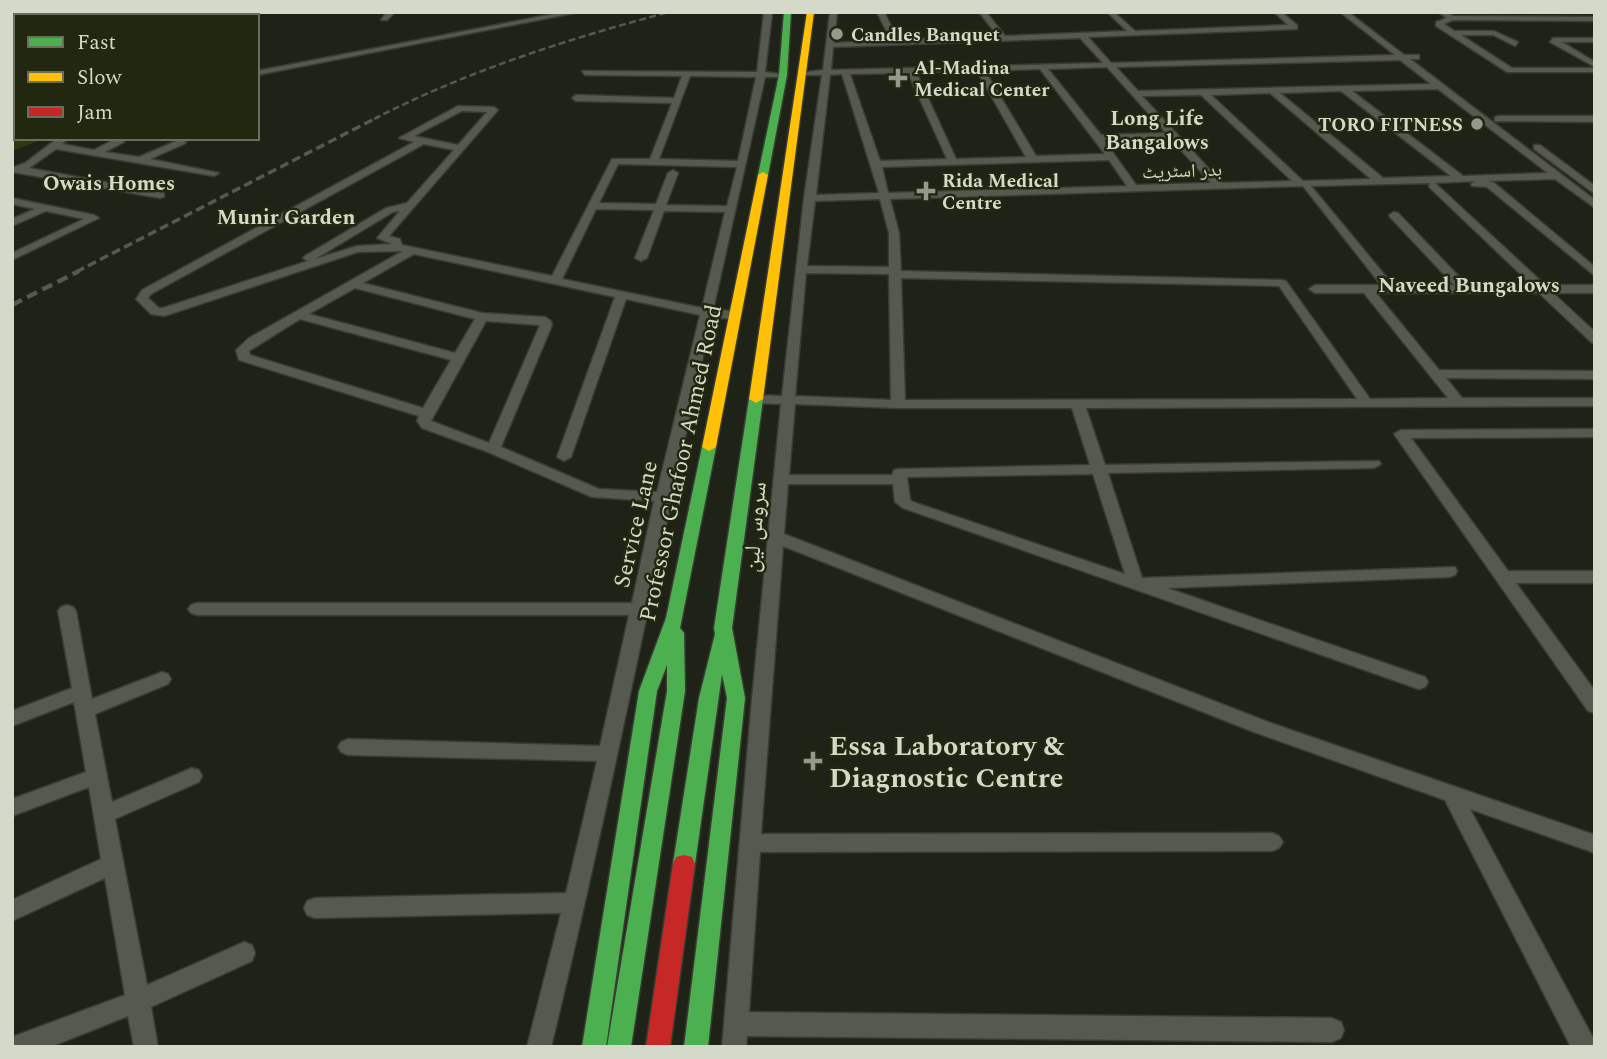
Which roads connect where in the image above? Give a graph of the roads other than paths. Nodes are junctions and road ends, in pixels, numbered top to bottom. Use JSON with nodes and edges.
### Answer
{"nodes":[{"id":1,"x":392,"y":12,"type":"edge"},
{"id":2,"x":576,"y":12,"type":"edge"},
{"id":3,"x":788,"y":12,"type":"edge"},
{"id":4,"x":811,"y":12,"type":"edge"},
{"id":5,"x":834,"y":12,"type":"edge"},
{"id":6,"x":880,"y":12,"type":"edge"},
{"id":7,"x":982,"y":12,"type":"edge"},
{"id":8,"x":1110,"y":12,"type":"edge"},
{"id":9,"x":1277,"y":12,"type":"edge"},
{"id":10,"x":1343,"y":12,"type":"edge"},
{"id":11,"x":1355,"y":12,"type":"edge"},
{"id":12,"x":1441,"y":12,"type":"edge"},
{"id":13,"x":1564,"y":12,"type":"edge"},
{"id":14,"x":768,"y":13,"type":"edge"},
{"id":15,"x":1452,"y":18,"type":"junction"},
{"id":16,"x":384,"y":19,"type":"dead end"},
{"id":17,"x":1576,"y":19,"type":"junction"},
{"id":18,"x":1595,"y":19,"type":"edge"},
{"id":19,"x":1595,"y":29,"type":"edge"},
{"id":20,"x":1133,"y":33,"type":"junction"},
{"id":21,"x":1451,"y":33,"type":"junction"},
{"id":22,"x":1083,"y":36,"type":"junction"},
{"id":23,"x":1004,"y":39,"type":"junction"},
{"id":24,"x":1595,"y":40,"type":"edge"},
{"id":25,"x":896,"y":43,"type":"junction"},
{"id":26,"x":1514,"y":44,"type":"dead end"},
{"id":27,"x":831,"y":45,"type":"junction"},
{"id":28,"x":1416,"y":57,"type":"junction"},
{"id":29,"x":1402,"y":58,"type":"junction"},
{"id":30,"x":1110,"y":65,"type":"junction"},
{"id":31,"x":1595,"y":65,"type":"edge"},
{"id":32,"x":1042,"y":67,"type":"junction"},
{"id":33,"x":980,"y":69,"type":"junction"},
{"id":34,"x":1595,"y":70,"type":"edge"},
{"id":35,"x":911,"y":71,"type":"junction"},
{"id":36,"x":845,"y":72,"type":"junction"},
{"id":37,"x":259,"y":73,"type":"edge"},
{"id":38,"x":584,"y":73,"type":"dead end"},
{"id":39,"x":803,"y":73,"type":"junction"},
{"id":40,"x":825,"y":73,"type":"junction"},
{"id":41,"x":687,"y":75,"type":"junction"},
{"id":42,"x":761,"y":75,"type":"junction"},
{"id":43,"x":783,"y":75,"type":"junction"},
{"id":44,"x":1439,"y":86,"type":"junction"},
{"id":45,"x":1344,"y":89,"type":"junction"},
{"id":46,"x":1273,"y":91,"type":"junction"},
{"id":47,"x":1203,"y":92,"type":"junction"},
{"id":48,"x":1135,"y":94,"type":"junction"},
{"id":49,"x":576,"y":98,"type":"dead end"},
{"id":50,"x":677,"y":101,"type":"junction"},
{"id":51,"x":1498,"y":118,"type":"junction"},
{"id":52,"x":1579,"y":119,"type":"junction"},
{"id":53,"x":1595,"y":119,"type":"edge"},
{"id":54,"x":1595,"y":130,"type":"edge"},
{"id":55,"x":1172,"y":135,"type":"junction"},
{"id":56,"x":1098,"y":138,"type":"junction"},
{"id":57,"x":62,"y":140,"type":"edge"},
{"id":58,"x":121,"y":140,"type":"edge"},
{"id":59,"x":422,"y":141,"type":"junction"},
{"id":60,"x":181,"y":142,"type":"dead end"},
{"id":61,"x":55,"y":146,"type":"junction"},
{"id":62,"x":460,"y":148,"type":"junction"},
{"id":63,"x":95,"y":153,"type":"junction"},
{"id":64,"x":1112,"y":157,"type":"junction"},
{"id":65,"x":141,"y":160,"type":"junction"},
{"id":66,"x":1033,"y":160,"type":"junction"},
{"id":67,"x":654,"y":161,"type":"junction"},
{"id":68,"x":953,"y":162,"type":"junction"},
{"id":69,"x":742,"y":164,"type":"junction"},
{"id":70,"x":876,"y":164,"type":"junction"},
{"id":71,"x":15,"y":170,"type":"edge"},
{"id":72,"x":214,"y":173,"type":"dead end"},
{"id":73,"x":673,"y":173,"type":"dead end"},
{"id":74,"x":1557,"y":176,"type":"junction"},
{"id":75,"x":1460,"y":178,"type":"junction"},
{"id":76,"x":1380,"y":181,"type":"junction"},
{"id":77,"x":1301,"y":184,"type":"junction"},
{"id":78,"x":1433,"y":185,"type":"junction"},
{"id":79,"x":1219,"y":186,"type":"junction"},
{"id":80,"x":1134,"y":189,"type":"junction"},
{"id":81,"x":1595,"y":191,"type":"edge"},
{"id":82,"x":760,"y":194,"type":"junction"},
{"id":83,"x":160,"y":195,"type":"dead end"},
{"id":84,"x":784,"y":195,"type":"junction"},
{"id":85,"x":885,"y":197,"type":"junction"},
{"id":86,"x":809,"y":198,"type":"junction"},
{"id":87,"x":12,"y":201,"type":"edge"},
{"id":88,"x":1595,"y":205,"type":"edge"},
{"id":89,"x":408,"y":206,"type":"junction"},
{"id":90,"x":592,"y":206,"type":"junction"},
{"id":91,"x":660,"y":207,"type":"junction"},
{"id":92,"x":45,"y":208,"type":"junction"},
{"id":93,"x":730,"y":209,"type":"junction"},
{"id":94,"x":1394,"y":215,"type":"dead end"},
{"id":95,"x":12,"y":223,"type":"edge"},
{"id":96,"x":398,"y":247,"type":"junction"},
{"id":97,"x":413,"y":250,"type":"junction"},
{"id":98,"x":12,"y":257,"type":"edge"},
{"id":99,"x":641,"y":258,"type":"dead end"},
{"id":100,"x":309,"y":263,"type":"junction"},
{"id":101,"x":801,"y":269,"type":"junction"},
{"id":102,"x":895,"y":271,"type":"junction"},
{"id":103,"x":1595,"y":273,"type":"edge"},
{"id":104,"x":1255,"y":277,"type":"dead end"},
{"id":105,"x":556,"y":280,"type":"junction"},
{"id":106,"x":353,"y":284,"type":"junction"},
{"id":107,"x":1315,"y":289,"type":"dead end"},
{"id":108,"x":1367,"y":289,"type":"junction"},
{"id":109,"x":1390,"y":289,"type":"junction"},
{"id":110,"x":1464,"y":289,"type":"junction"},
{"id":111,"x":1542,"y":289,"type":"junction"},
{"id":112,"x":1595,"y":289,"type":"edge"},
{"id":113,"x":622,"y":295,"type":"junction"},
{"id":114,"x":707,"y":313,"type":"junction"},
{"id":115,"x":298,"y":315,"type":"junction"},
{"id":116,"x":733,"y":315,"type":"junction"},
{"id":117,"x":482,"y":317,"type":"junction"},
{"id":118,"x":1595,"y":339,"type":"edge"},
{"id":119,"x":459,"y":358,"type":"junction"},
{"id":120,"x":1438,"y":374,"type":"junction"},
{"id":121,"x":1595,"y":375,"type":"edge"},
{"id":122,"x":757,"y":399,"type":"junction"},
{"id":123,"x":790,"y":401,"type":"junction"},
{"id":124,"x":1365,"y":401,"type":"junction"},
{"id":125,"x":1458,"y":402,"type":"junction"},
{"id":126,"x":1595,"y":402,"type":"edge"},
{"id":127,"x":898,"y":404,"type":"junction"},
{"id":128,"x":1078,"y":404,"type":"junction"},
{"id":129,"x":427,"y":414,"type":"junction"},
{"id":130,"x":1595,"y":433,"type":"edge"},
{"id":131,"x":493,"y":449,"type":"junction"},
{"id":132,"x":564,"y":457,"type":"dead end"},
{"id":133,"x":1374,"y":464,"type":"dead end"},
{"id":134,"x":1099,"y":468,"type":"junction"},
{"id":135,"x":780,"y":480,"type":"junction"},
{"id":136,"x":900,"y":480,"type":"junction"},
{"id":137,"x":663,"y":497,"type":"junction"},
{"id":138,"x":776,"y":537,"type":"junction"},
{"id":139,"x":1449,"y":571,"type":"dead end"},
{"id":140,"x":1502,"y":577,"type":"junction"},
{"id":141,"x":1595,"y":577,"type":"edge"},
{"id":142,"x":1136,"y":584,"type":"junction"},
{"id":143,"x":197,"y":609,"type":"dead end"},
{"id":144,"x":638,"y":609,"type":"junction"},
{"id":145,"x":67,"y":611,"type":"dead end"},
{"id":146,"x":675,"y":618,"type":"junction"},
{"id":147,"x":723,"y":628,"type":"junction"},
{"id":148,"x":162,"y":679,"type":"dead end"},
{"id":149,"x":1419,"y":682,"type":"dead end"},
{"id":150,"x":83,"y":700,"type":"junction"},
{"id":151,"x":1595,"y":706,"type":"edge"},
{"id":152,"x":12,"y":719,"type":"edge"},
{"id":153,"x":348,"y":747,"type":"dead end"},
{"id":154,"x":608,"y":754,"type":"junction"},
{"id":155,"x":97,"y":776,"type":"junction"},
{"id":156,"x":192,"y":776,"type":"dead end"},
{"id":157,"x":1452,"y":794,"type":"junction"},
{"id":158,"x":12,"y":808,"type":"edge"},
{"id":159,"x":104,"y":814,"type":"junction"},
{"id":160,"x":1272,"y":842,"type":"dead end"},
{"id":161,"x":750,"y":843,"type":"junction"},
{"id":162,"x":1595,"y":844,"type":"edge"},
{"id":163,"x":113,"y":864,"type":"junction"},
{"id":164,"x":575,"y":903,"type":"junction"},
{"id":165,"x":316,"y":908,"type":"dead end"},
{"id":166,"x":12,"y":911,"type":"edge"},
{"id":167,"x":244,"y":953,"type":"dead end"},
{"id":168,"x":138,"y":1001,"type":"junction"},
{"id":169,"x":1332,"y":1030,"type":"dead end"},
{"id":170,"x":735,"y":1035,"type":"edge"},
{"id":171,"x":18,"y":1047,"type":"edge"},
{"id":172,"x":146,"y":1047,"type":"edge"},
{"id":173,"x":540,"y":1047,"type":"edge"},
{"id":174,"x":594,"y":1047,"type":"edge"},
{"id":175,"x":619,"y":1047,"type":"edge"},
{"id":176,"x":658,"y":1047,"type":"edge"},
{"id":177,"x":696,"y":1047,"type":"edge"},
{"id":178,"x":1584,"y":1047,"type":"edge"}],
"edges":[{"from":1,"to":16,"type":"street"},
{"from":2,"to":37,"type":"street"},
{"from":3,"to":43,"type":"main road","name":"Professor Ghafoor Ahmed Road"},
{"from":4,"to":39,"type":"main road"},
{"from":5,"to":27,"type":"street","name":"سروس لین"},
{"from":6,"to":25,"type":"street"},
{"from":7,"to":23,"type":"street"},
{"from":8,"to":20,"type":"street"},
{"from":9,"to":20,"type":"street"},
{"from":10,"to":29,"type":"street"},
{"from":11,"to":28,"type":"street"},
{"from":12,"to":15,"type":"street"},
{"from":13,"to":17,"type":"street"},
{"from":14,"to":42,"type":"street","name":"Service Lane"},
{"from":15,"to":17,"type":"street"},
{"from":15,"to":21,"type":"street"},
{"from":17,"to":18,"type":"street"},
{"from":17,"to":19,"type":"street"},
{"from":20,"to":22,"type":"street"},
{"from":21,"to":26,"type":"street"},
{"from":21,"to":34,"type":"street"},
{"from":22,"to":23,"type":"street"},
{"from":22,"to":30,"type":"street"},
{"from":23,"to":25,"type":"street"},
{"from":24,"to":31,"type":"street"},
{"from":25,"to":27,"type":"street"},
{"from":27,"to":40,"type":"street","name":"سروس لین"},
{"from":28,"to":29,"type":"street"},
{"from":28,"to":51,"type":"street"},
{"from":29,"to":30,"type":"street"},
{"from":29,"to":44,"type":"street"},
{"from":30,"to":32,"type":"street"},
{"from":30,"to":48,"type":"street"},
{"from":32,"to":33,"type":"street"},
{"from":32,"to":56,"type":"street"},
{"from":33,"to":35,"type":"street"},
{"from":33,"to":66,"type":"street"},
{"from":35,"to":36,"type":"street"},
{"from":35,"to":68,"type":"street"},
{"from":36,"to":40,"type":"street"},
{"from":36,"to":70,"type":"street"},
{"from":38,"to":41,"type":"street"},
{"from":39,"to":40,"type":"street"},
{"from":39,"to":84,"type":"main road"},
{"from":40,"to":86,"type":"street","name":"سروس لین"},
{"from":41,"to":42,"type":"street"},
{"from":41,"to":50,"type":"street"},
{"from":42,"to":43,"type":"street"},
{"from":42,"to":69,"type":"street","name":"Service Lane"},
{"from":43,"to":82,"type":"main road","name":"Professor Ghafoor Ahmed Road"},
{"from":44,"to":45,"type":"street"},
{"from":44,"to":74,"type":"street"},
{"from":45,"to":46,"type":"street"},
{"from":45,"to":75,"type":"street"},
{"from":46,"to":47,"type":"street"},
{"from":46,"to":76,"type":"street"},
{"from":47,"to":48,"type":"street"},
{"from":47,"to":77,"type":"street"},
{"from":48,"to":55,"type":"street"},
{"from":49,"to":50,"type":"street"},
{"from":50,"to":67,"type":"street"},
{"from":51,"to":52,"type":"street"},
{"from":51,"to":81,"type":"street"},
{"from":52,"to":53,"type":"street"},
{"from":52,"to":54,"type":"street"},
{"from":55,"to":56,"type":"street"},
{"from":55,"to":79,"type":"street"},
{"from":56,"to":64,"type":"street"},
{"from":57,"to":61,"type":"street"},
{"from":58,"to":63,"type":"street"},
{"from":59,"to":62,"type":"street"},
{"from":59,"to":62,"type":"street"},
{"from":59,"to":100,"type":"street"},
{"from":60,"to":65,"type":"street"},
{"from":61,"to":63,"type":"street"},
{"from":61,"to":71,"type":"street"},
{"from":62,"to":89,"type":"street"},
{"from":63,"to":65,"type":"street"},
{"from":64,"to":66,"type":"street"},
{"from":64,"to":80,"type":"street"},
{"from":65,"to":72,"type":"street"},
{"from":66,"to":68,"type":"street"},
{"from":67,"to":69,"type":"street"},
{"from":67,"to":90,"type":"street"},
{"from":68,"to":70,"type":"street"},
{"from":69,"to":93,"type":"street","name":"Service Lane"},
{"from":70,"to":85,"type":"street"},
{"from":71,"to":83,"type":"street"},
{"from":73,"to":91,"type":"street"},
{"from":74,"to":75,"type":"street","name":"بدر اسٹریٹ"},
{"from":74,"to":88,"type":"street"},
{"from":75,"to":76,"type":"street","name":"بدر اسٹریٹ"},
{"from":76,"to":77,"type":"street","name":"بدر اسٹریٹ"},
{"from":77,"to":79,"type":"street","name":"بدر اسٹریٹ"},
{"from":78,"to":103,"type":"street"},
{"from":78,"to":109,"type":"street"},
{"from":78,"to":111,"type":"street"},
{"from":79,"to":80,"type":"street","name":"بدر اسٹریٹ"},
{"from":80,"to":85,"type":"street","name":"بدر اسٹریٹ"},
{"from":82,"to":84,"type":"main road"},
{"from":82,"to":116,"type":"main road","name":"Professor Ghafoor Ahmed Road"},
{"from":84,"to":122,"type":"main road"},
{"from":85,"to":86,"type":"street","name":"بدر اسٹریٹ"},
{"from":85,"to":102,"type":"street"},
{"from":86,"to":101,"type":"street","name":"سروس لین"},
{"from":87,"to":92,"type":"street"},
{"from":89,"to":96,"type":"street"},
{"from":89,"to":100,"type":"street"},
{"from":90,"to":91,"type":"street"},
{"from":90,"to":105,"type":"street"},
{"from":91,"to":93,"type":"street"},
{"from":91,"to":99,"type":"street"},
{"from":92,"to":95,"type":"street"},
{"from":92,"to":98,"type":"street"},
{"from":93,"to":114,"type":"street","name":"Service Lane"},
{"from":94,"to":110,"type":"street"},
{"from":96,"to":97,"type":"street"},
{"from":96,"to":100,"type":"street"},
{"from":97,"to":105,"type":"street"},
{"from":97,"to":106,"type":"street"},
{"from":101,"to":102,"type":"street"},
{"from":101,"to":123,"type":"street","name":"سروس لین"},
{"from":102,"to":104,"type":"street"},
{"from":102,"to":124,"type":"street"},
{"from":102,"to":127,"type":"street"},
{"from":105,"to":113,"type":"street"},
{"from":106,"to":115,"type":"street"},
{"from":106,"to":117,"type":"street"},
{"from":107,"to":108,"type":"street"},
{"from":108,"to":109,"type":"street"},
{"from":108,"to":120,"type":"street"},
{"from":109,"to":110,"type":"street"},
{"from":110,"to":111,"type":"street"},
{"from":111,"to":112,"type":"street"},
{"from":111,"to":118,"type":"street"},
{"from":113,"to":114,"type":"street"},
{"from":113,"to":132,"type":"street"},
{"from":114,"to":116,"type":"street"},
{"from":114,"to":137,"type":"street","name":"Service Lane"},
{"from":115,"to":119,"type":"street"},
{"from":115,"to":129,"type":"street"},
{"from":116,"to":146,"type":"main road","name":"Professor Ghafoor Ahmed Road"},
{"from":117,"to":119,"type":"street"},
{"from":117,"to":131,"type":"street"},
{"from":119,"to":129,"type":"street"},
{"from":120,"to":121,"type":"street"},
{"from":120,"to":125,"type":"street"},
{"from":122,"to":123,"type":"street"},
{"from":122,"to":147,"type":"main road"},
{"from":123,"to":127,"type":"street"},
{"from":123,"to":135,"type":"street","name":"سروس لین"},
{"from":124,"to":125,"type":"street"},
{"from":124,"to":128,"type":"street"},
{"from":125,"to":126,"type":"street"},
{"from":127,"to":128,"type":"street"},
{"from":128,"to":134,"type":"street"},
{"from":129,"to":131,"type":"street"},
{"from":130,"to":140,"type":"street"},
{"from":131,"to":137,"type":"street"},
{"from":133,"to":134,"type":"street"},
{"from":134,"to":136,"type":"street"},
{"from":134,"to":142,"type":"street"},
{"from":135,"to":136,"type":"street"},
{"from":135,"to":138,"type":"street","name":"سروس لین"},
{"from":136,"to":142,"type":"street"},
{"from":137,"to":144,"type":"street","name":"Service Lane"},
{"from":138,"to":157,"type":"street"},
{"from":138,"to":161,"type":"street","name":"سروس لین"},
{"from":139,"to":142,"type":"street"},
{"from":140,"to":141,"type":"street"},
{"from":140,"to":151,"type":"street"},
{"from":142,"to":149,"type":"street"},
{"from":143,"to":144,"type":"street"},
{"from":144,"to":154,"type":"street","name":"Service Lane"},
{"from":145,"to":150,"type":"street"},
{"from":146,"to":174,"type":"main road","name":"Professor Ghafoor Ahmed Road"},
{"from":146,"to":175,"type":"main road"},
{"from":147,"to":176,"type":"main road"},
{"from":147,"to":177,"type":"main road"},
{"from":148,"to":150,"type":"street"},
{"from":150,"to":152,"type":"street"},
{"from":150,"to":155,"type":"street"},
{"from":153,"to":154,"type":"street"},
{"from":154,"to":164,"type":"street","name":"Service Lane"},
{"from":155,"to":158,"type":"street"},
{"from":155,"to":159,"type":"street"},
{"from":156,"to":159,"type":"street"},
{"from":157,"to":162,"type":"street"},
{"from":157,"to":178,"type":"street"},
{"from":159,"to":163,"type":"street"},
{"from":160,"to":161,"type":"street"},
{"from":161,"to":170,"type":"street","name":"سروس لین"},
{"from":163,"to":166,"type":"street"},
{"from":163,"to":168,"type":"street"},
{"from":164,"to":165,"type":"street"},
{"from":164,"to":173,"type":"street","name":"Service Lane"},
{"from":167,"to":168,"type":"street"},
{"from":168,"to":171,"type":"street"},
{"from":168,"to":172,"type":"street"},
{"from":169,"to":170,"type":"street"}]}
